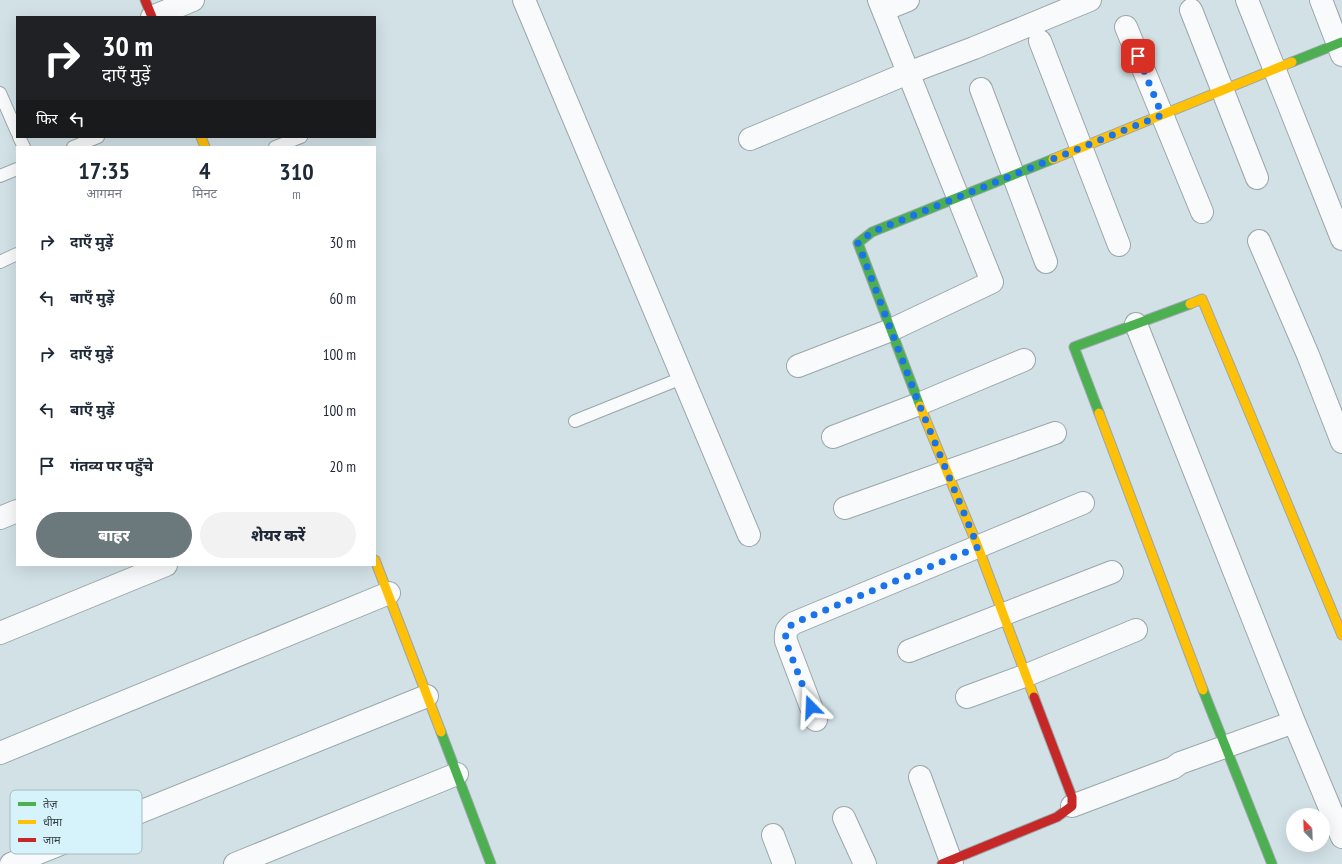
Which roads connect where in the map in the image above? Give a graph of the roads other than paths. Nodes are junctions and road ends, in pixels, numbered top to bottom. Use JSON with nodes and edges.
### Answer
{"nodes":[{"id":1,"x":145,"y":0,"type":"edge"},
{"id":2,"x":193,"y":0,"type":"edge"},
{"id":3,"x":524,"y":0,"type":"edge"},
{"id":4,"x":908,"y":0,"type":"edge"},
{"id":5,"x":1090,"y":0,"type":"edge"},
{"id":6,"x":1247,"y":0,"type":"edge"},
{"id":7,"x":1321,"y":0,"type":"edge"},
{"id":8,"x":881,"y":5,"type":"edge"},
{"id":9,"x":1191,"y":10,"type":"dead end"},
{"id":10,"x":152,"y":16,"type":"edge"},
{"id":11,"x":154,"y":16,"type":"edge"},
{"id":12,"x":1126,"y":28,"type":"dead end"},
{"id":13,"x":1040,"y":41,"type":"dead end"},
{"id":14,"x":1340,"y":47,"type":"edge"},
{"id":15,"x":1274,"y":69,"type":"junction"},
{"id":16,"x":908,"y":73,"type":"junction"},
{"id":17,"x":981,"y":89,"type":"dead end"},
{"id":18,"x":1222,"y":90,"type":"junction"},
{"id":19,"x":0,"y":93,"type":"edge"},
{"id":20,"x":1162,"y":115,"type":"junction"},
{"id":21,"x":16,"y":130,"type":"edge"},
{"id":22,"x":96,"y":138,"type":"edge"},
{"id":23,"x":298,"y":138,"type":"edge"},
{"id":24,"x":750,"y":139,"type":"dead end"},
{"id":25,"x":76,"y":146,"type":"edge"},
{"id":26,"x":278,"y":146,"type":"edge"},
{"id":27,"x":1082,"y":147,"type":"junction"},
{"id":28,"x":16,"y":169,"type":"edge"},
{"id":29,"x":1013,"y":175,"type":"junction"},
{"id":30,"x":0,"y":176,"type":"edge"},
{"id":31,"x":1258,"y":178,"type":"dead end"},
{"id":32,"x":957,"y":197,"type":"junction"},
{"id":33,"x":1202,"y":212,"type":"dead end"},
{"id":34,"x":1342,"y":239,"type":"edge"},
{"id":35,"x":1259,"y":240,"type":"dead end"},
{"id":36,"x":1119,"y":245,"type":"dead end"},
{"id":37,"x":16,"y":254,"type":"edge"},
{"id":38,"x":0,"y":262,"type":"edge"},
{"id":39,"x":1046,"y":262,"type":"dead end"},
{"id":40,"x":1136,"y":324,"type":"junction"},
{"id":41,"x":891,"y":330,"type":"junction"},
{"id":42,"x":1024,"y":360,"type":"dead end"},
{"id":43,"x":798,"y":366,"type":"dead end"},
{"id":44,"x":682,"y":378,"type":"junction"},
{"id":45,"x":919,"y":404,"type":"junction"},
{"id":46,"x":575,"y":421,"type":"dead end"},
{"id":47,"x":1055,"y":434,"type":"dead end"},
{"id":48,"x":833,"y":437,"type":"dead end"},
{"id":49,"x":1342,"y":442,"type":"edge"},
{"id":50,"x":947,"y":472,"type":"junction"},
{"id":51,"x":1083,"y":503,"type":"dead end"},
{"id":52,"x":845,"y":508,"type":"dead end"},
{"id":53,"x":16,"y":511,"type":"edge"},
{"id":54,"x":0,"y":518,"type":"edge"},
{"id":55,"x":749,"y":535,"type":"dead end"},
{"id":56,"x":978,"y":547,"type":"junction"},
{"id":57,"x":376,"y":562,"type":"edge"},
{"id":58,"x":164,"y":566,"type":"edge"},
{"id":59,"x":1112,"y":572,"type":"dead end"},
{"id":60,"x":389,"y":593,"type":"junction"},
{"id":61,"x":1004,"y":614,"type":"junction"},
{"id":62,"x":1136,"y":630,"type":"dead end"},
{"id":63,"x":0,"y":633,"type":"edge"},
{"id":64,"x":1342,"y":635,"type":"edge"},
{"id":65,"x":909,"y":651,"type":"dead end"},
{"id":66,"x":1027,"y":675,"type":"junction"},
{"id":67,"x":427,"y":696,"type":"junction"},
{"id":68,"x":967,"y":697,"type":"dead end"},
{"id":69,"x":816,"y":720,"type":"dead end"},
{"id":70,"x":1294,"y":722,"type":"junction"},
{"id":71,"x":1224,"y":747,"type":"junction"},
{"id":72,"x":0,"y":753,"type":"edge"},
{"id":73,"x":457,"y":774,"type":"junction"},
{"id":74,"x":920,"y":777,"type":"dead end"},
{"id":75,"x":1072,"y":806,"type":"junction"},
{"id":76,"x":142,"y":811,"type":"edge"},
{"id":77,"x":844,"y":818,"type":"dead end"},
{"id":78,"x":773,"y":835,"type":"dead end"},
{"id":79,"x":1342,"y":837,"type":"edge"},
{"id":80,"x":36,"y":854,"type":"edge"},
{"id":81,"x":948,"y":863,"type":"edge"},
{"id":82,"x":11,"y":864,"type":"edge"},
{"id":83,"x":235,"y":864,"type":"edge"},
{"id":84,"x":491,"y":864,"type":"edge"},
{"id":85,"x":784,"y":864,"type":"edge"},
{"id":86,"x":865,"y":864,"type":"edge"},
{"id":87,"x":1272,"y":864,"type":"edge"}],
"edges":[{"from":1,"to":10,"type":"street"},
{"from":2,"to":11,"type":"street"},
{"from":3,"to":44,"type":"street"},
{"from":4,"to":8,"type":"street"},
{"from":5,"to":16,"type":"street"},
{"from":6,"to":15,"type":"street"},
{"from":7,"to":14,"type":"street"},
{"from":8,"to":16,"type":"street"},
{"from":9,"to":18,"type":"street"},
{"from":12,"to":20,"type":"street"},
{"from":13,"to":27,"type":"street"},
{"from":14,"to":15,"type":"street"},
{"from":15,"to":18,"type":"street"},
{"from":15,"to":34,"type":"street"},
{"from":16,"to":24,"type":"street"},
{"from":16,"to":32,"type":"street"},
{"from":17,"to":29,"type":"street"},
{"from":18,"to":20,"type":"street"},
{"from":18,"to":31,"type":"street"},
{"from":19,"to":21,"type":"lane"},
{"from":20,"to":27,"type":"street"},
{"from":20,"to":33,"type":"street"},
{"from":22,"to":25,"type":"lane"},
{"from":23,"to":26,"type":"lane"},
{"from":27,"to":29,"type":"street"},
{"from":27,"to":36,"type":"street"},
{"from":28,"to":30,"type":"lane"},
{"from":29,"to":32,"type":"street"},
{"from":29,"to":39,"type":"street"},
{"from":32,"to":41,"type":"street"},
{"from":32,"to":41,"type":"street"},
{"from":35,"to":49,"type":"street"},
{"from":37,"to":38,"type":"lane"},
{"from":40,"to":64,"type":"street"},
{"from":40,"to":70,"type":"street"},
{"from":40,"to":71,"type":"street"},
{"from":41,"to":43,"type":"street"},
{"from":41,"to":45,"type":"street"},
{"from":42,"to":45,"type":"street"},
{"from":44,"to":46,"type":"lane"},
{"from":44,"to":55,"type":"street"},
{"from":45,"to":48,"type":"street"},
{"from":45,"to":50,"type":"street"},
{"from":47,"to":50,"type":"street"},
{"from":50,"to":52,"type":"street"},
{"from":50,"to":56,"type":"street"},
{"from":51,"to":56,"type":"street"},
{"from":53,"to":54,"type":"street"},
{"from":56,"to":61,"type":"street"},
{"from":56,"to":69,"type":"street"},
{"from":57,"to":60,"type":"street"},
{"from":58,"to":63,"type":"street"},
{"from":59,"to":61,"type":"street"},
{"from":60,"to":67,"type":"street"},
{"from":60,"to":72,"type":"street"},
{"from":61,"to":65,"type":"street"},
{"from":61,"to":66,"type":"street"},
{"from":62,"to":66,"type":"street"},
{"from":66,"to":68,"type":"street"},
{"from":66,"to":75,"type":"street"},
{"from":67,"to":73,"type":"street"},
{"from":67,"to":76,"type":"street"},
{"from":70,"to":71,"type":"street"},
{"from":70,"to":79,"type":"street"},
{"from":71,"to":75,"type":"street"},
{"from":71,"to":87,"type":"street"},
{"from":73,"to":83,"type":"street"},
{"from":73,"to":84,"type":"street"},
{"from":74,"to":81,"type":"street"},
{"from":75,"to":81,"type":"street"},
{"from":77,"to":86,"type":"street"},
{"from":78,"to":85,"type":"street"},
{"from":80,"to":82,"type":"street"}]}
